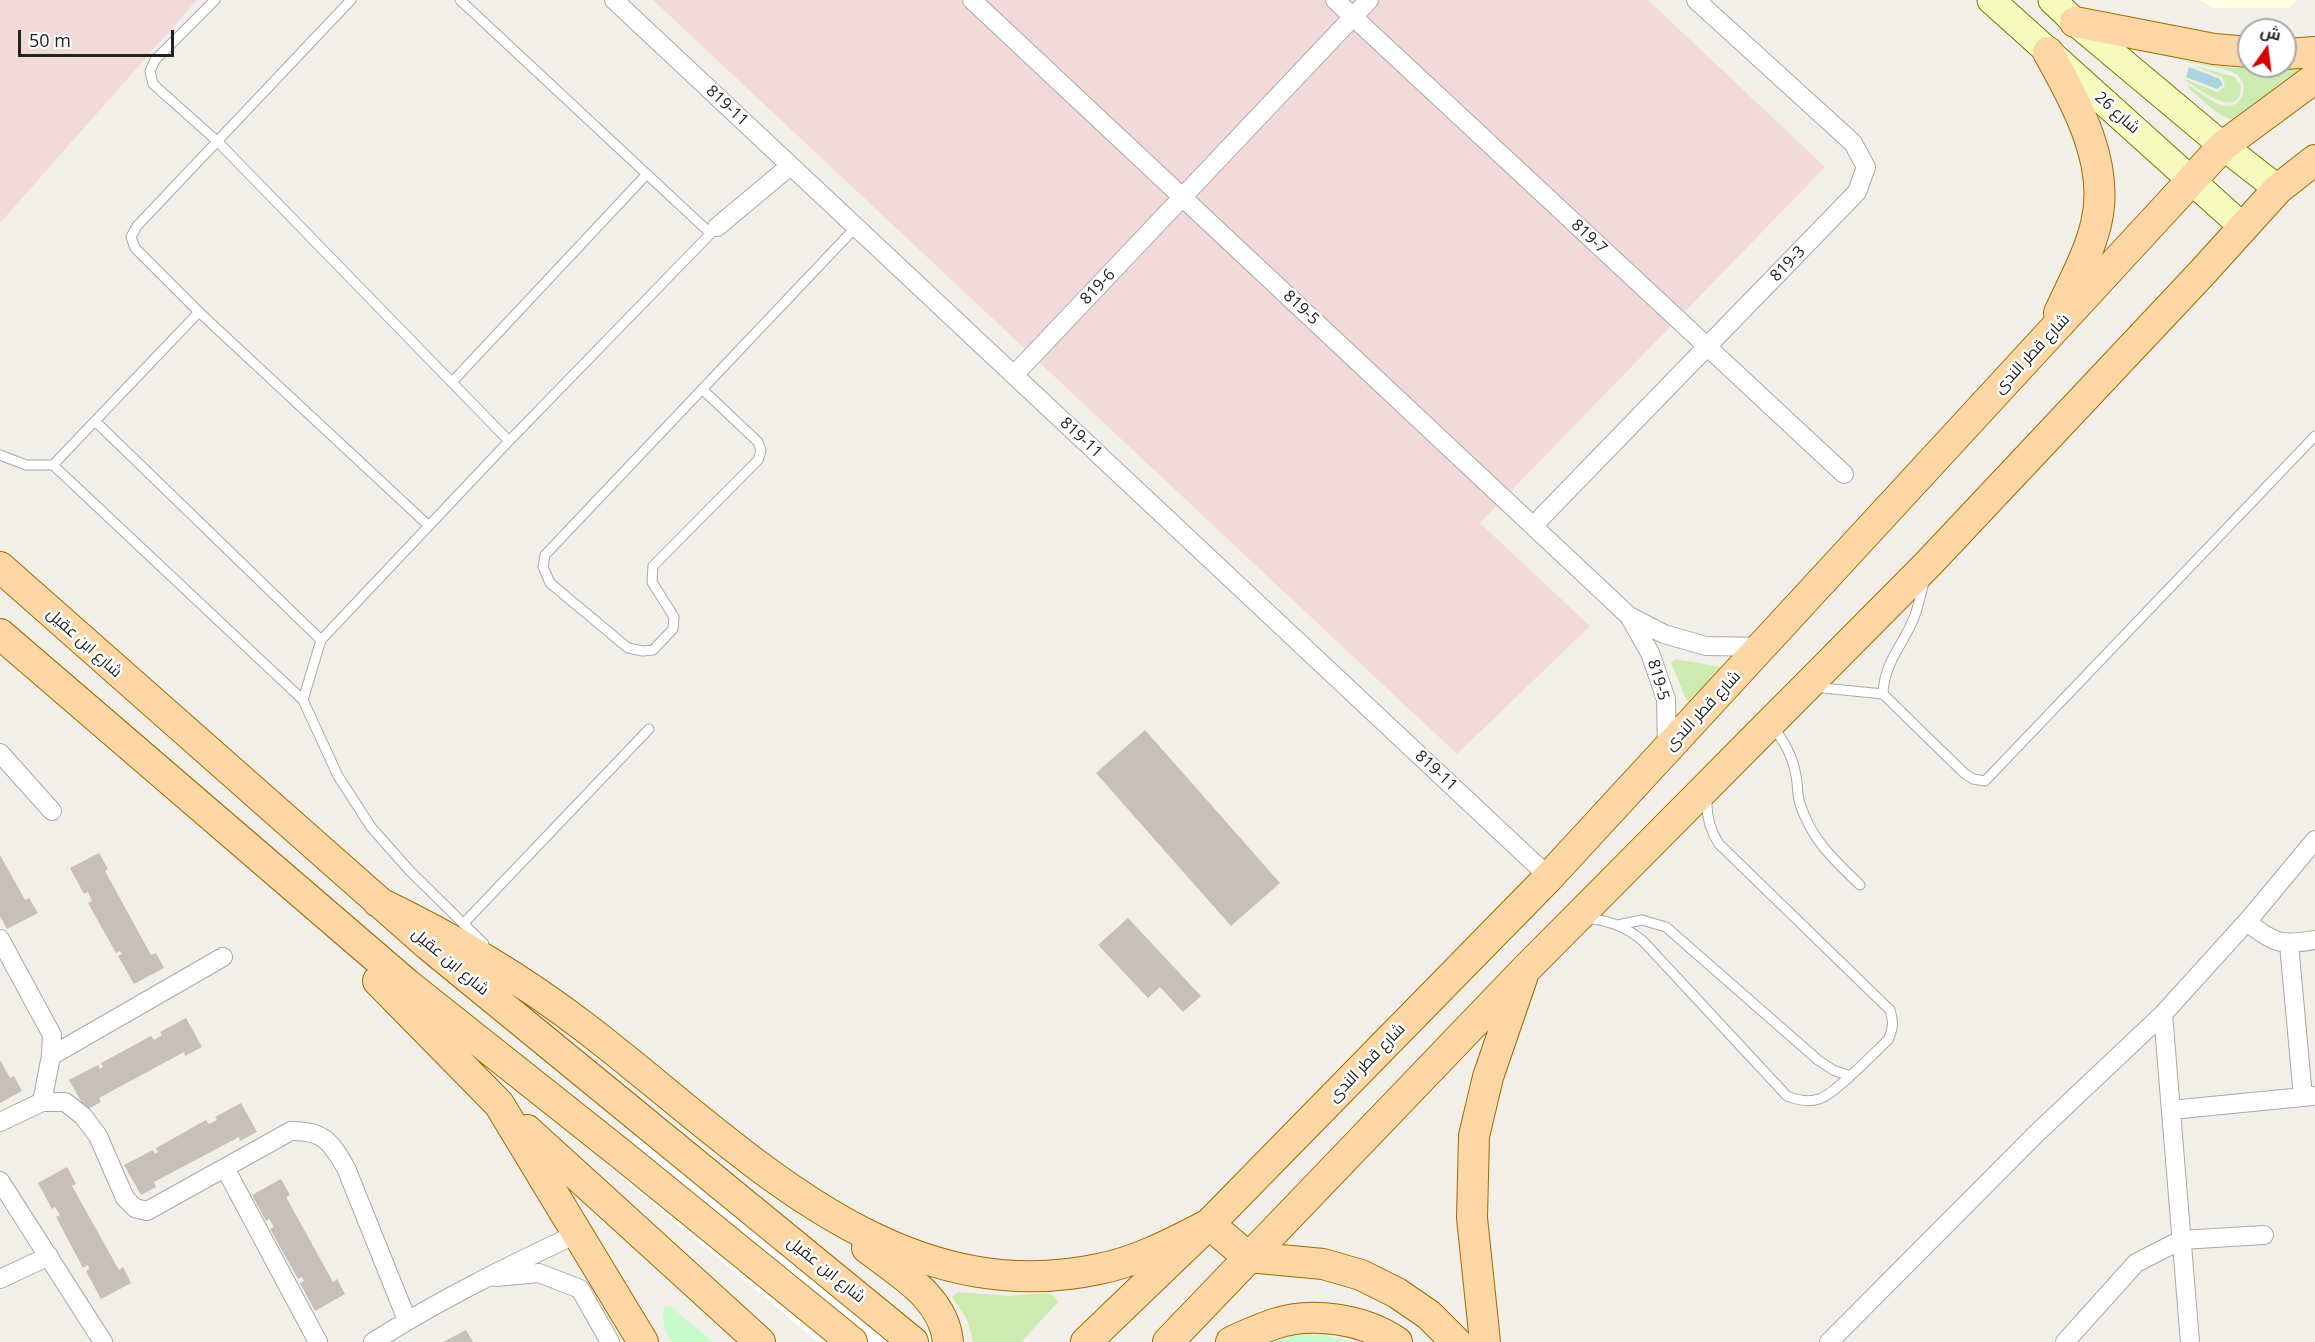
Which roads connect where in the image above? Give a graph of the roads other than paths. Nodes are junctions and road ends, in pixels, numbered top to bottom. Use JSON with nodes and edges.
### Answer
{"nodes":[{"id":1,"x":215,"y":0,"type":"edge"},
{"id":2,"x":351,"y":0,"type":"edge"},
{"id":3,"x":460,"y":0,"type":"edge"},
{"id":4,"x":614,"y":0,"type":"edge"},
{"id":5,"x":972,"y":0,"type":"edge"},
{"id":6,"x":1335,"y":0,"type":"edge"},
{"id":7,"x":1369,"y":0,"type":"edge"},
{"id":8,"x":1696,"y":0,"type":"edge"},
{"id":9,"x":1991,"y":0,"type":"edge"},
{"id":10,"x":2052,"y":0,"type":"edge"},
{"id":11,"x":1353,"y":17,"type":"junction"},
{"id":12,"x":2075,"y":22,"type":"junction"},
{"id":13,"x":2237,"y":51,"type":"edge"},
{"id":14,"x":2048,"y":52,"type":"junction"},
{"id":15,"x":2315,"y":52,"type":"edge"},
{"id":16,"x":2297,"y":53,"type":"edge"},
{"id":17,"x":2315,"y":78,"type":"edge"},
{"id":18,"x":217,"y":141,"type":"junction"},
{"id":19,"x":2223,"y":146,"type":"junction"},
{"id":20,"x":2315,"y":160,"type":"edge"},
{"id":21,"x":790,"y":166,"type":"junction"},
{"id":22,"x":647,"y":174,"type":"junction"},
{"id":23,"x":2192,"y":180,"type":"junction"},
{"id":24,"x":2278,"y":189,"type":"junction"},
{"id":25,"x":1183,"y":198,"type":"junction"},
{"id":26,"x":2243,"y":226,"type":"junction"},
{"id":27,"x":856,"y":227,"type":"junction"},
{"id":28,"x":713,"y":230,"type":"junction"},
{"id":29,"x":199,"y":312,"type":"junction"},
{"id":30,"x":2047,"y":338,"type":"junction"},
{"id":31,"x":1707,"y":347,"type":"junction"},
{"id":32,"x":1014,"y":375,"type":"junction"},
{"id":33,"x":452,"y":382,"type":"junction"},
{"id":34,"x":702,"y":389,"type":"junction"},
{"id":35,"x":95,"y":421,"type":"junction"},
{"id":36,"x":2315,"y":436,"type":"edge"},
{"id":37,"x":509,"y":441,"type":"junction"},
{"id":38,"x":0,"y":455,"type":"edge"},
{"id":39,"x":53,"y":465,"type":"junction"},
{"id":40,"x":1844,"y":474,"type":"dead end"},
{"id":41,"x":429,"y":526,"type":"junction"},
{"id":42,"x":1533,"y":526,"type":"junction"},
{"id":43,"x":1929,"y":563,"type":"junction"},
{"id":44,"x":0,"y":567,"type":"edge"},
{"id":45,"x":1629,"y":616,"type":"junction"},
{"id":46,"x":0,"y":634,"type":"edge"},
{"id":47,"x":321,"y":640,"type":"junction"},
{"id":48,"x":1762,"y":647,"type":"junction"},
{"id":49,"x":1805,"y":687,"type":"junction"},
{"id":50,"x":1883,"y":694,"type":"junction"},
{"id":51,"x":303,"y":700,"type":"junction"},
{"id":52,"x":1770,"y":721,"type":"junction"},
{"id":53,"x":649,"y":729,"type":"dead end"},
{"id":54,"x":1667,"y":749,"type":"junction"},
{"id":55,"x":0,"y":753,"type":"edge"},
{"id":56,"x":1710,"y":784,"type":"junction"},
{"id":57,"x":52,"y":811,"type":"dead end"},
{"id":58,"x":2315,"y":840,"type":"edge"},
{"id":59,"x":253,"y":852,"type":"junction"},
{"id":60,"x":1549,"y":877,"type":"junction"},
{"id":61,"x":1860,"y":885,"type":"dead end"},
{"id":62,"x":378,"y":902,"type":"junction"},
{"id":63,"x":1575,"y":919,"type":"junction"},
{"id":64,"x":2247,"y":922,"type":"junction"},
{"id":65,"x":463,"y":924,"type":"junction"},
{"id":66,"x":1618,"y":925,"type":"junction"},
{"id":67,"x":0,"y":939,"type":"edge"},
{"id":68,"x":2315,"y":940,"type":"edge"},
{"id":69,"x":2289,"y":944,"type":"junction"},
{"id":70,"x":223,"y":957,"type":"dead end"},
{"id":71,"x":1525,"y":970,"type":"junction"},
{"id":72,"x":554,"y":1004,"type":"junction"},
{"id":73,"x":2163,"y":1014,"type":"junction"},
{"id":74,"x":51,"y":1056,"type":"junction"},
{"id":75,"x":1850,"y":1076,"type":"junction"},
{"id":76,"x":2309,"y":1096,"type":"edge"},
{"id":77,"x":42,"y":1102,"type":"junction"},
{"id":78,"x":499,"y":1104,"type":"junction"},
{"id":79,"x":2171,"y":1110,"type":"junction"},
{"id":80,"x":0,"y":1122,"type":"edge"},
{"id":81,"x":225,"y":1168,"type":"junction"},
{"id":82,"x":0,"y":1181,"type":"edge"},
{"id":83,"x":792,"y":1192,"type":"junction"},
{"id":84,"x":1209,"y":1224,"type":"junction"},
{"id":85,"x":579,"y":1233,"type":"junction"},
{"id":86,"x":2264,"y":1236,"type":"dead end"},
{"id":87,"x":2181,"y":1240,"type":"junction"},
{"id":88,"x":49,"y":1256,"type":"junction"},
{"id":89,"x":1248,"y":1257,"type":"junction"},
{"id":90,"x":483,"y":1278,"type":"junction"},
{"id":91,"x":0,"y":1279,"type":"edge"},
{"id":92,"x":407,"y":1320,"type":"junction"},
{"id":93,"x":103,"y":1342,"type":"edge"},
{"id":94,"x":318,"y":1342,"type":"edge"},
{"id":95,"x":373,"y":1342,"type":"edge"},
{"id":96,"x":610,"y":1342,"type":"edge"},
{"id":97,"x":644,"y":1342,"type":"edge"},
{"id":98,"x":760,"y":1342,"type":"edge"},
{"id":99,"x":852,"y":1342,"type":"edge"},
{"id":100,"x":913,"y":1342,"type":"edge"},
{"id":101,"x":948,"y":1342,"type":"edge"},
{"id":102,"x":1086,"y":1342,"type":"edge"},
{"id":103,"x":1168,"y":1342,"type":"edge"},
{"id":104,"x":1231,"y":1342,"type":"edge"},
{"id":105,"x":1396,"y":1342,"type":"edge"},
{"id":106,"x":1456,"y":1342,"type":"edge"},
{"id":107,"x":1485,"y":1342,"type":"edge"},
{"id":108,"x":1829,"y":1342,"type":"edge"},
{"id":109,"x":2065,"y":1342,"type":"edge"},
{"id":110,"x":2190,"y":1342,"type":"edge"}],
"edges":[{"from":1,"to":18,"type":"lane"},
{"from":2,"to":18,"type":"lane"},
{"from":3,"to":22,"type":"lane"},
{"from":4,"to":21,"type":"street","name":"819-11"},
{"from":5,"to":25,"type":"street","name":"819-5"},
{"from":6,"to":11,"type":"street","name":"819-7"},
{"from":7,"to":11,"type":"street","name":"819-6"},
{"from":8,"to":31,"type":"street","name":"819-3"},
{"from":9,"to":14,"type":"main road","name":"شارع 26"},
{"from":10,"to":12,"type":"main road"},
{"from":11,"to":25,"type":"street","name":"819-6"},
{"from":11,"to":31,"type":"street","name":"819-7"},
{"from":12,"to":13,"type":"main road"},
{"from":12,"to":19,"type":"main road"},
{"from":14,"to":23,"type":"main road","name":"شارع 26"},
{"from":14,"to":30,"type":"main road"},
{"from":15,"to":16,"type":"main road"},
{"from":17,"to":19,"type":"main road","name":"شارع قطر الندى"},
{"from":18,"to":29,"type":"lane"},
{"from":18,"to":33,"type":"lane"},
{"from":19,"to":23,"type":"main road","name":"شارع قطر الندى"},
{"from":19,"to":24,"type":"main road"},
{"from":20,"to":24,"type":"main road"},
{"from":21,"to":27,"type":"street","name":"819-11"},
{"from":21,"to":28,"type":"street"},
{"from":22,"to":28,"type":"lane"},
{"from":22,"to":33,"type":"lane"},
{"from":23,"to":26,"type":"main road","name":"شارع 26"},
{"from":23,"to":30,"type":"main road","name":"شارع قطر الندى"},
{"from":24,"to":26,"type":"main road"},
{"from":25,"to":32,"type":"street","name":"819-6"},
{"from":25,"to":42,"type":"street","name":"819-5"},
{"from":26,"to":43,"type":"main road"},
{"from":27,"to":32,"type":"street","name":"819-11"},
{"from":27,"to":34,"type":"lane"},
{"from":28,"to":37,"type":"lane"},
{"from":29,"to":35,"type":"lane"},
{"from":29,"to":41,"type":"lane"},
{"from":30,"to":48,"type":"main road","name":"شارع قطر الندى"},
{"from":31,"to":40,"type":"street","name":"819-7"},
{"from":31,"to":42,"type":"street","name":"819-3"},
{"from":32,"to":60,"type":"street","name":"819-11"},
{"from":33,"to":37,"type":"lane"},
{"from":34,"to":34,"type":"lane"},
{"from":35,"to":39,"type":"lane"},
{"from":35,"to":47,"type":"lane"},
{"from":36,"to":50,"type":"lane"},
{"from":37,"to":41,"type":"lane"},
{"from":38,"to":39,"type":"lane"},
{"from":39,"to":51,"type":"lane"},
{"from":41,"to":47,"type":"lane"},
{"from":42,"to":45,"type":"street","name":"819-5"},
{"from":43,"to":49,"type":"main road"},
{"from":43,"to":50,"type":"lane"},
{"from":44,"to":62,"type":"main road","name":"شارع ابن عقيل"},
{"from":45,"to":48,"type":"street","name":"819-5"},
{"from":45,"to":54,"type":"street","name":"819-5"},
{"from":46,"to":59,"type":"main road"},
{"from":47,"to":51,"type":"lane"},
{"from":48,"to":54,"type":"main road","name":"شارع قطر الندى"},
{"from":49,"to":50,"type":"lane"},
{"from":49,"to":52,"type":"main road"},
{"from":51,"to":65,"type":"lane"},
{"from":52,"to":56,"type":"main road"},
{"from":52,"to":61,"type":"lane"},
{"from":53,"to":65,"type":"lane"},
{"from":54,"to":60,"type":"main road","name":"شارع قطر الندى"},
{"from":55,"to":57,"type":"street"},
{"from":56,"to":63,"type":"main road"},
{"from":56,"to":75,"type":"lane"},
{"from":58,"to":64,"type":"street"},
{"from":59,"to":78,"type":"main road"},
{"from":59,"to":99,"type":"main road"},
{"from":60,"to":84,"type":"main road","name":"شارع قطر الندى"},
{"from":62,"to":72,"type":"main road"},
{"from":62,"to":100,"type":"main road","name":"شارع ابن عقيل"},
{"from":63,"to":66,"type":"lane"},
{"from":63,"to":71,"type":"main road"},
{"from":64,"to":69,"type":"street"},
{"from":64,"to":73,"type":"street"},
{"from":65,"to":72,"type":"lane"},
{"from":66,"to":75,"type":"lane"},
{"from":66,"to":75,"type":"lane"},
{"from":67,"to":74,"type":"street"},
{"from":68,"to":69,"type":"street"},
{"from":69,"to":76,"type":"street"},
{"from":70,"to":74,"type":"street"},
{"from":71,"to":89,"type":"main road"},
{"from":71,"to":107,"type":"main road"},
{"from":72,"to":83,"type":"main road"},
{"from":73,"to":79,"type":"street"},
{"from":73,"to":108,"type":"street"},
{"from":74,"to":77,"type":"street"},
{"from":76,"to":79,"type":"street"},
{"from":77,"to":80,"type":"street"},
{"from":77,"to":81,"type":"street"},
{"from":78,"to":85,"type":"main road"},
{"from":78,"to":98,"type":"main road"},
{"from":79,"to":87,"type":"street"},
{"from":81,"to":92,"type":"street"},
{"from":81,"to":94,"type":"street"},
{"from":82,"to":88,"type":"street"},
{"from":83,"to":84,"type":"main road"},
{"from":83,"to":101,"type":"main road"},
{"from":84,"to":89,"type":"main road"},
{"from":84,"to":102,"type":"main road","name":"شارع قطر الندى"},
{"from":85,"to":90,"type":"street"},
{"from":85,"to":97,"type":"main road"},
{"from":86,"to":87,"type":"street"},
{"from":87,"to":109,"type":"street"},
{"from":87,"to":110,"type":"street"},
{"from":88,"to":91,"type":"street"},
{"from":88,"to":93,"type":"street"},
{"from":89,"to":103,"type":"main road"},
{"from":89,"to":106,"type":"main road"},
{"from":90,"to":92,"type":"street"},
{"from":90,"to":96,"type":"street"},
{"from":92,"to":95,"type":"street"},
{"from":104,"to":105,"type":"main road"}]}
